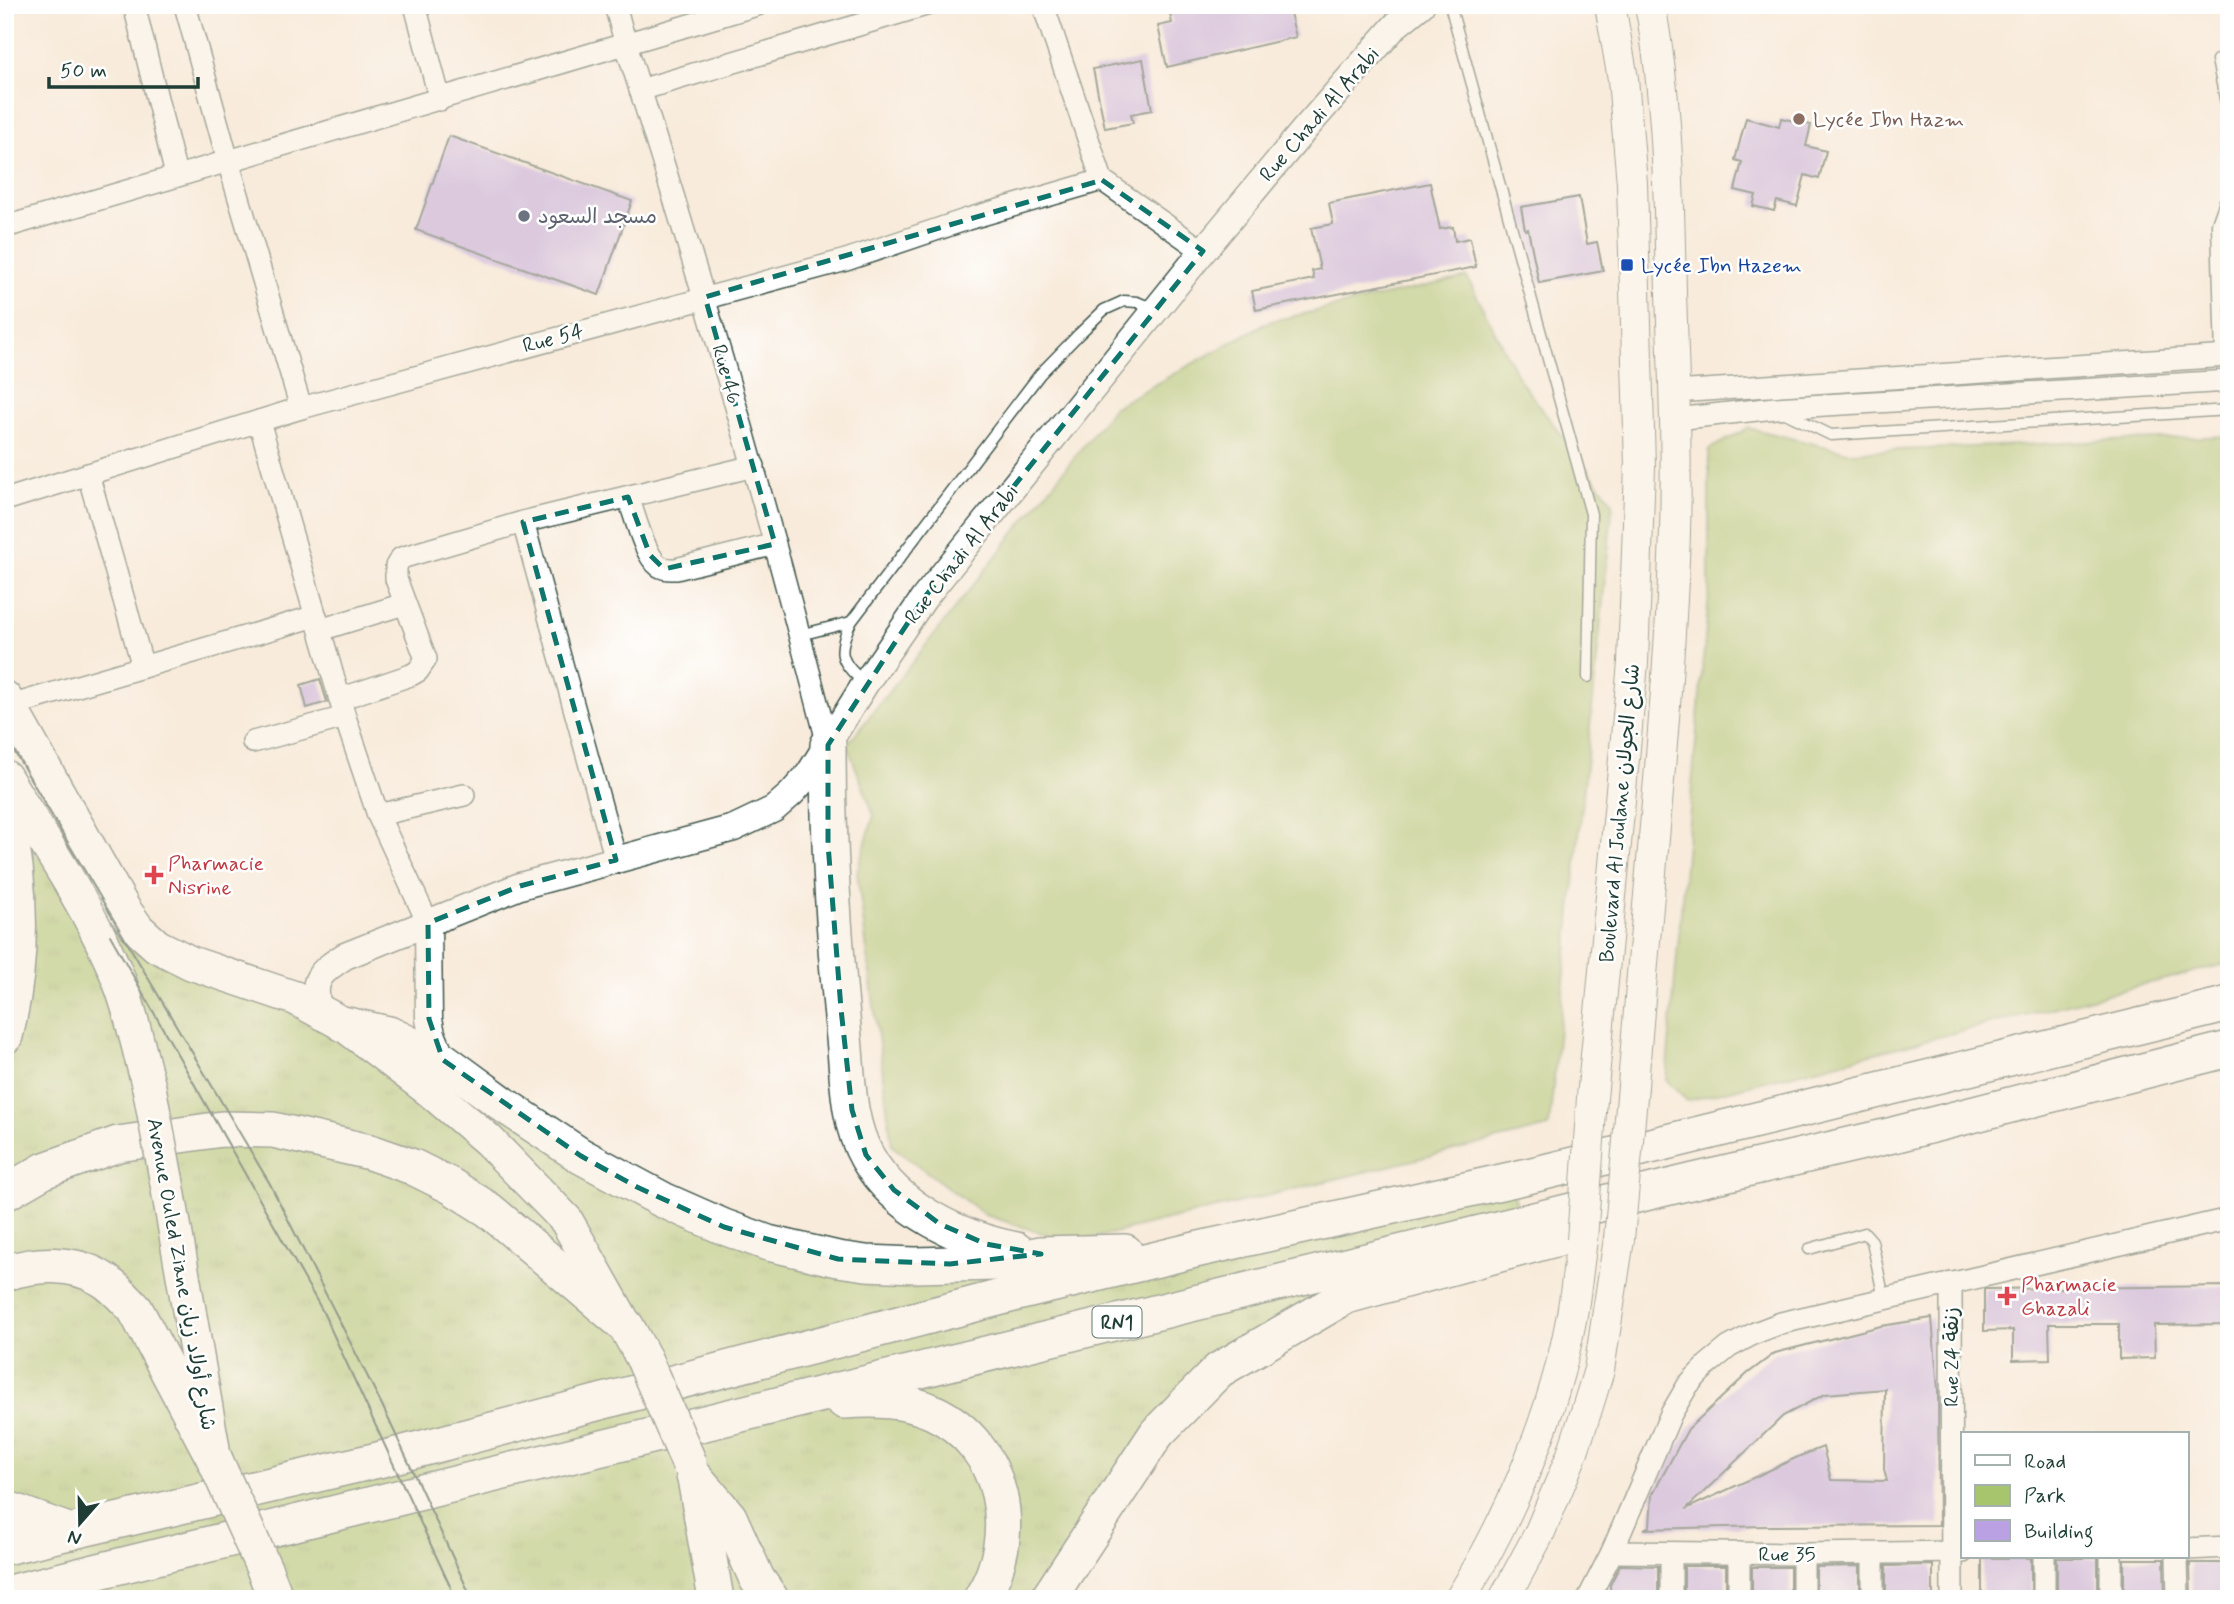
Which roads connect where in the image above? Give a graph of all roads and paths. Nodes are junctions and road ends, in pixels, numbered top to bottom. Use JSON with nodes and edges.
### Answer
{"nodes":[{"id":1,"x":134,"y":5,"type":"edge"},
{"id":2,"x":185,"y":5,"type":"edge"},
{"id":3,"x":415,"y":5,"type":"edge"},
{"id":4,"x":615,"y":5,"type":"edge"},
{"id":5,"x":757,"y":5,"type":"edge"},
{"id":6,"x":926,"y":5,"type":"edge"},
{"id":7,"x":1043,"y":5,"type":"edge"},
{"id":8,"x":1420,"y":5,"type":"edge"},
{"id":9,"x":1450,"y":5,"type":"edge"},
{"id":10,"x":1610,"y":5,"type":"edge"},
{"id":11,"x":1650,"y":5,"type":"edge"},
{"id":12,"x":1401,"y":16,"type":"edge"},
{"id":13,"x":626,"y":45,"type":"junction"},
{"id":14,"x":2217,"y":60,"type":"dead end"},
{"id":15,"x":640,"y":90,"type":"junction"},
{"id":16,"x":440,"y":100,"type":"junction"},
{"id":17,"x":2229,"y":118,"type":"edge"},
{"id":18,"x":228,"y":161,"type":"junction"},
{"id":19,"x":176,"y":175,"type":"junction"},
{"id":20,"x":1102,"y":180,"type":"junction"},
{"id":21,"x":2229,"y":190,"type":"edge"},
{"id":22,"x":5,"y":227,"type":"edge"},
{"id":23,"x":1203,"y":251,"type":"junction"},
{"id":24,"x":705,"y":297,"type":"junction"},
{"id":25,"x":1156,"y":310,"type":"junction"},
{"id":26,"x":2225,"y":357,"type":"edge"},
{"id":27,"x":2229,"y":381,"type":"edge"},
{"id":28,"x":1675,"y":405,"type":"junction"},
{"id":29,"x":301,"y":408,"type":"junction"},
{"id":30,"x":1775,"y":408,"type":"junction"},
{"id":31,"x":2229,"y":411,"type":"edge"},
{"id":32,"x":259,"y":421,"type":"junction"},
{"id":33,"x":754,"y":467,"type":"junction"},
{"id":34,"x":88,"y":474,"type":"junction"},
{"id":35,"x":628,"y":497,"type":"junction"},
{"id":36,"x":5,"y":500,"type":"edge"},
{"id":37,"x":523,"y":522,"type":"junction"},
{"id":38,"x":775,"y":544,"type":"junction"},
{"id":39,"x":404,"y":604,"type":"junction"},
{"id":40,"x":851,"y":622,"type":"junction"},
{"id":41,"x":318,"y":623,"type":"junction"},
{"id":42,"x":800,"y":635,"type":"junction"},
{"id":43,"x":143,"y":667,"type":"junction"},
{"id":44,"x":1588,"y":677,"type":"dead end"},
{"id":45,"x":865,"y":684,"type":"junction"},
{"id":46,"x":8,"y":702,"type":"edge"},
{"id":47,"x":343,"y":708,"type":"junction"},
{"id":48,"x":253,"y":742,"type":"dead end"},
{"id":49,"x":828,"y":745,"type":"junction"},
{"id":50,"x":5,"y":777,"type":"edge"},
{"id":51,"x":464,"y":795,"type":"dead end"},
{"id":52,"x":5,"y":808,"type":"edge"},
{"id":53,"x":378,"y":815,"type":"junction"},
{"id":54,"x":615,"y":860,"type":"junction"},
{"id":55,"x":428,"y":923,"type":"junction"},
{"id":56,"x":2229,"y":1004,"type":"edge"},
{"id":57,"x":331,"y":1017,"type":"junction"},
{"id":58,"x":5,"y":1036,"type":"edge"},
{"id":59,"x":2229,"y":1049,"type":"edge"},
{"id":60,"x":443,"y":1059,"type":"junction"},
{"id":61,"x":1893,"y":1135,"type":"junction"},
{"id":62,"x":5,"y":1192,"type":"edge"},
{"id":63,"x":2229,"y":1219,"type":"edge"},
{"id":64,"x":1808,"y":1249,"type":"dead end"},
{"id":65,"x":1195,"y":1250,"type":"junction"},
{"id":66,"x":1041,"y":1254,"type":"junction"},
{"id":67,"x":5,"y":1273,"type":"edge"},
{"id":68,"x":1951,"y":1283,"type":"junction"},
{"id":69,"x":1884,"y":1299,"type":"junction"},
{"id":70,"x":626,"y":1326,"type":"junction"},
{"id":71,"x":764,"y":1408,"type":"junction"},
{"id":72,"x":215,"y":1460,"type":"junction"},
{"id":73,"x":692,"y":1470,"type":"junction"},
{"id":74,"x":5,"y":1508,"type":"edge"},
{"id":75,"x":71,"y":1532,"type":"junction"},
{"id":76,"x":1087,"y":1537,"type":"junction"},
{"id":77,"x":2229,"y":1547,"type":"edge"},
{"id":78,"x":5,"y":1548,"type":"edge"},
{"id":79,"x":2188,"y":1549,"type":"edge"},
{"id":80,"x":1612,"y":1552,"type":"junction"},
{"id":81,"x":1958,"y":1552,"type":"edge"},
{"id":82,"x":1671,"y":1553,"type":"junction"},
{"id":83,"x":1740,"y":1553,"type":"junction"},
{"id":84,"x":1803,"y":1554,"type":"junction"},
{"id":85,"x":1873,"y":1554,"type":"junction"},
{"id":86,"x":2044,"y":1558,"type":"edge"},
{"id":87,"x":2111,"y":1558,"type":"edge"},
{"id":88,"x":2177,"y":1558,"type":"edge"},
{"id":89,"x":273,"y":1592,"type":"edge"},
{"id":90,"x":5,"y":1594,"type":"edge"},
{"id":91,"x":716,"y":1599,"type":"edge"},
{"id":92,"x":771,"y":1599,"type":"edge"},
{"id":93,"x":981,"y":1599,"type":"edge"},
{"id":94,"x":1037,"y":1599,"type":"edge"},
{"id":95,"x":1048,"y":1599,"type":"edge"},
{"id":96,"x":1460,"y":1599,"type":"edge"},
{"id":97,"x":1504,"y":1599,"type":"edge"},
{"id":98,"x":1588,"y":1599,"type":"edge"},
{"id":99,"x":1671,"y":1599,"type":"edge"},
{"id":100,"x":1739,"y":1599,"type":"edge"},
{"id":101,"x":1803,"y":1599,"type":"edge"},
{"id":102,"x":1873,"y":1599,"type":"edge"},
{"id":103,"x":1952,"y":1599,"type":"edge"},
{"id":104,"x":2044,"y":1599,"type":"edge"},
{"id":105,"x":2111,"y":1599,"type":"edge"},
{"id":106,"x":2178,"y":1599,"type":"edge"}],
"edges":[{"from":1,"to":19,"type":"street"},
{"from":2,"to":18,"type":"street"},
{"from":3,"to":16,"type":"street"},
{"from":4,"to":13,"type":"street","name":"Rue 46"},
{"from":5,"to":13,"type":"street"},
{"from":6,"to":15,"type":"street"},
{"from":7,"to":20,"type":"street"},
{"from":8,"to":12,"type":"street","name":"Rue Chadi Al Arabi"},
{"from":9,"to":44,"type":"lane"},
{"from":10,"to":96,"type":"main road","name":"Boulevard Al Joulane شارع الجولان","bridge":true},
{"from":11,"to":28,"type":"main road","name":"Boulevard Al Joulane شارع الجولان"},
{"from":12,"to":23,"type":"street","name":"Rue Chadi Al Arabi"},
{"from":13,"to":15,"type":"street","name":"Rue 46"},
{"from":13,"to":16,"type":"street"},
{"from":14,"to":17,"type":"lane"},
{"from":15,"to":24,"type":"street","name":"Rue 46"},
{"from":16,"to":18,"type":"street"},
{"from":18,"to":19,"type":"street"},
{"from":18,"to":29,"type":"street"},
{"from":19,"to":22,"type":"street"},
{"from":20,"to":23,"type":"street"},
{"from":20,"to":24,"type":"street","name":"Rue 54"},
{"from":21,"to":26,"type":"lane"},
{"from":23,"to":25,"type":"street","name":"Rue Chadi Al Arabi"},
{"from":24,"to":29,"type":"street","name":"Rue 54"},
{"from":24,"to":33,"type":"street","name":"Rue 46"},
{"from":25,"to":40,"type":"lane"},
{"from":25,"to":45,"type":"street","name":"Rue Chadi Al Arabi"},
{"from":26,"to":28,"type":"street"},
{"from":27,"to":30,"type":"street"},
{"from":28,"to":30,"type":"street"},
{"from":28,"to":97,"type":"main road","name":"Boulevard Al Joulane شارع الجولان","bridge":true},
{"from":29,"to":32,"type":"street","name":"Rue 54"},
{"from":30,"to":31,"type":"lane"},
{"from":32,"to":34,"type":"street","name":"Rue 54"},
{"from":32,"to":41,"type":"street"},
{"from":33,"to":35,"type":"street"},
{"from":33,"to":38,"type":"street","name":"Rue 46"},
{"from":34,"to":36,"type":"street","name":"Rue 54"},
{"from":34,"to":43,"type":"street"},
{"from":35,"to":37,"type":"street"},
{"from":35,"to":38,"type":"street"},
{"from":37,"to":39,"type":"street"},
{"from":37,"to":54,"type":"street"},
{"from":38,"to":42,"type":"street","name":"Rue 46"},
{"from":39,"to":41,"type":"street"},
{"from":39,"to":47,"type":"street"},
{"from":40,"to":42,"type":"lane"},
{"from":40,"to":45,"type":"lane"},
{"from":41,"to":43,"type":"street"},
{"from":41,"to":47,"type":"street"},
{"from":42,"to":49,"type":"street","name":"Rue 46"},
{"from":43,"to":46,"type":"street"},
{"from":45,"to":49,"type":"street","name":"Rue Chadi Al Arabi"},
{"from":46,"to":57,"type":"main road"},
{"from":47,"to":48,"type":"street"},
{"from":47,"to":53,"type":"street"},
{"from":49,"to":54,"type":"street","name":"Rue Chadi Al Arabi"},
{"from":49,"to":66,"type":"highway"},
{"from":50,"to":72,"type":"main road","name":"Avenue Ouled Ziane شارع أولاد زيان","bridge":true},
{"from":51,"to":53,"type":"street"},
{"from":52,"to":58,"type":"highway"},
{"from":53,"to":55,"type":"street"},
{"from":54,"to":55,"type":"street","name":"Rue Chadi Al Arabi"},
{"from":55,"to":57,"type":"street","name":"Rue Chadi Al Arabi"},
{"from":55,"to":60,"type":"street"},
{"from":56,"to":65,"type":"highway","number":"RN1"},
{"from":57,"to":60,"type":"highway"},
{"from":57,"to":70,"type":"main road"},
{"from":59,"to":61,"type":"highway","number":"RN1"},
{"from":60,"to":66,"type":"highway"},
{"from":61,"to":71,"type":"highway","number":"RN1"},
{"from":61,"to":76,"type":"highway"},
{"from":62,"to":70,"type":"highway"},
{"from":63,"to":68,"type":"street"},
{"from":64,"to":69,"type":"lane"},
{"from":65,"to":66,"type":"highway"},
{"from":65,"to":75,"type":"highway","number":"RN1"},
{"from":67,"to":72,"type":"highway"},
{"from":68,"to":69,"type":"street"},
{"from":68,"to":81,"type":"street","name":"Rue 24 زنقة"},
{"from":69,"to":80,"type":"street"},
{"from":70,"to":73,"type":"highway","bridge":true},
{"from":71,"to":90,"type":"highway","number":"RN1"},
{"from":71,"to":93,"type":"highway"},
{"from":72,"to":89,"type":"highway","bridge":true},
{"from":73,"to":91,"type":"highway"},
{"from":73,"to":92,"type":"highway"},
{"from":74,"to":75,"type":"highway"},
{"from":75,"to":78,"type":"highway","number":"RN1"},
{"from":76,"to":94,"type":"highway"},
{"from":76,"to":95,"type":"highway"},
{"from":77,"to":79,"type":"street"},
{"from":80,"to":82,"type":"street","name":"Rue 35"},
{"from":80,"to":98,"type":"street"},
{"from":81,"to":85,"type":"street","name":"Rue 35"},
{"from":81,"to":103,"type":"street","name":"Rue 24 زنقة"},
{"from":82,"to":83,"type":"street","name":"Rue 35"},
{"from":82,"to":99,"type":"street"},
{"from":83,"to":84,"type":"street","name":"Rue 35"},
{"from":83,"to":100,"type":"street"},
{"from":84,"to":85,"type":"street","name":"Rue 35"},
{"from":84,"to":101,"type":"street"},
{"from":85,"to":102,"type":"street"},
{"from":86,"to":104,"type":"street"},
{"from":87,"to":105,"type":"street"},
{"from":88,"to":106,"type":"street"}]}
